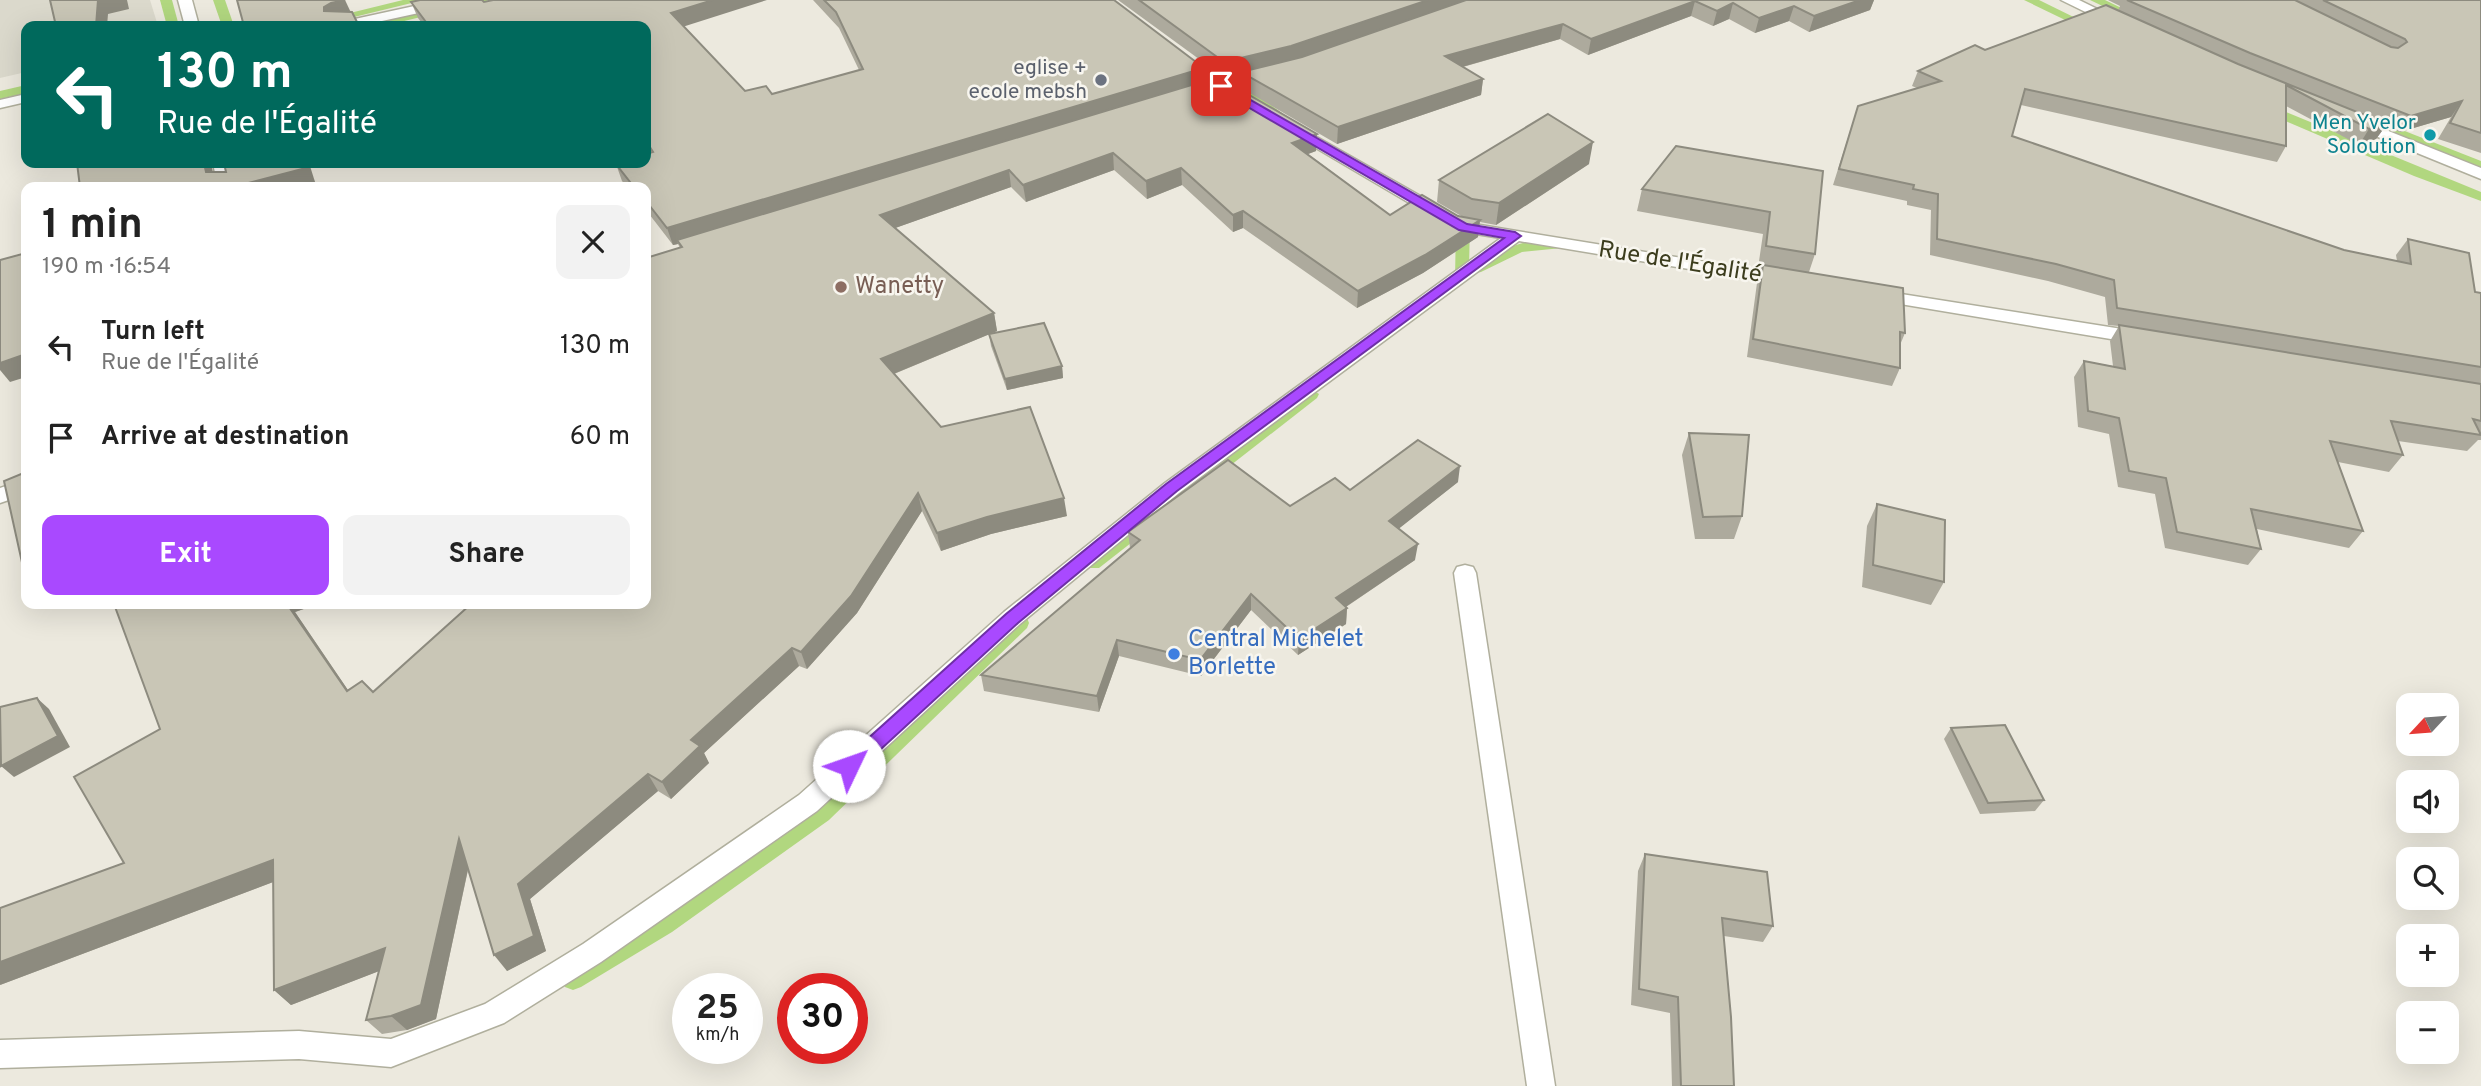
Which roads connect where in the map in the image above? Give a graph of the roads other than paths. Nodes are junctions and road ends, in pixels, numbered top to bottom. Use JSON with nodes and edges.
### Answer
{"nodes":[{"id":1,"x":185,"y":0,"type":"edge"},
{"id":2,"x":460,"y":0,"type":"edge"},
{"id":3,"x":2068,"y":0,"type":"edge"},
{"id":4,"x":191,"y":21,"type":"edge"},
{"id":5,"x":364,"y":21,"type":"edge"},
{"id":6,"x":2128,"y":26,"type":"edge"},
{"id":7,"x":1200,"y":71,"type":"edge"},
{"id":8,"x":1283,"y":71,"type":"edge"},
{"id":9,"x":1221,"y":86,"type":"junction"},
{"id":10,"x":1195,"y":94,"type":"edge"},
{"id":11,"x":21,"y":99,"type":"edge"},
{"id":12,"x":1244,"y":100,"type":"edge"},
{"id":13,"x":0,"y":104,"type":"edge"},
{"id":14,"x":2339,"y":116,"type":"edge"},
{"id":15,"x":1278,"y":120,"type":"edge"},
{"id":16,"x":2481,"y":174,"type":"edge"},
{"id":17,"x":1515,"y":236,"type":"junction"},
{"id":18,"x":1805,"y":283,"type":"edge"},
{"id":19,"x":1860,"y":292,"type":"edge"},
{"id":20,"x":2164,"y":342,"type":"edge"},
{"id":21,"x":21,"y":487,"type":"edge"},
{"id":22,"x":0,"y":496,"type":"edge"},
{"id":23,"x":1465,"y":573,"type":"dead end"},
{"id":24,"x":0,"y":1054,"type":"edge"},
{"id":25,"x":1541,"y":1086,"type":"edge"}],
"edges":[{"from":1,"to":4,"type":"street"},
{"from":2,"to":5,"type":"street"},
{"from":3,"to":6,"type":"street"},
{"from":7,"to":9,"type":"street"},
{"from":8,"to":9,"type":"street"},
{"from":9,"to":10,"type":"street"},
{"from":9,"to":12,"type":"street"},
{"from":11,"to":13,"type":"street"},
{"from":14,"to":16,"type":"street"},
{"from":15,"to":17,"type":"street","name":"Rue de l'Égalité"},
{"from":17,"to":18,"type":"street","name":"Rue de l'Égalité"},
{"from":17,"to":24,"type":"street"},
{"from":19,"to":20,"type":"street"},
{"from":21,"to":22,"type":"street"},
{"from":23,"to":25,"type":"street"}]}
